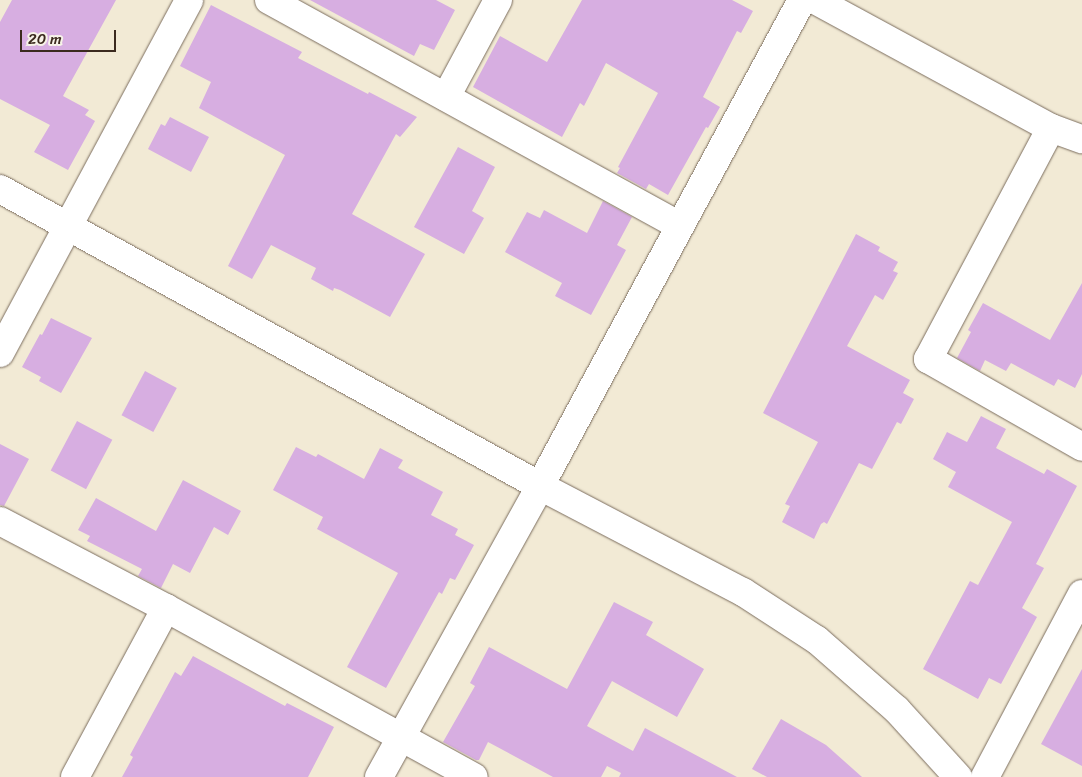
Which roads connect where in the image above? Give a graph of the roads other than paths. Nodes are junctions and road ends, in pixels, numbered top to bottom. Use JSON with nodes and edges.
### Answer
{"nodes":[{"id":1,"x":189,"y":0,"type":"edge"},
{"id":2,"x":269,"y":0,"type":"edge"},
{"id":3,"x":498,"y":0,"type":"edge"},
{"id":4,"x":802,"y":0,"type":"edge"},
{"id":5,"x":816,"y":0,"type":"edge"},
{"id":6,"x":446,"y":97,"type":"junction"},
{"id":7,"x":1051,"y":128,"type":"junction"},
{"id":8,"x":1082,"y":139,"type":"edge"},
{"id":9,"x":0,"y":189,"type":"edge"},
{"id":10,"x":679,"y":225,"type":"junction"},
{"id":11,"x":69,"y":226,"type":"junction"},
{"id":12,"x":0,"y":353,"type":"edge"},
{"id":13,"x":1082,"y":447,"type":"edge"},
{"id":14,"x":540,"y":486,"type":"junction"},
{"id":15,"x":0,"y":521,"type":"edge"},
{"id":16,"x":1082,"y":594,"type":"edge"},
{"id":17,"x":166,"y":608,"type":"junction"},
{"id":18,"x":401,"y":736,"type":"junction"},
{"id":19,"x":75,"y":777,"type":"edge"},
{"id":20,"x":379,"y":777,"type":"edge"},
{"id":21,"x":474,"y":777,"type":"edge"},
{"id":22,"x":958,"y":777,"type":"edge"},
{"id":23,"x":985,"y":777,"type":"edge"}],
"edges":[{"from":1,"to":11,"type":"street"},
{"from":2,"to":6,"type":"street"},
{"from":3,"to":6,"type":"street"},
{"from":4,"to":10,"type":"street"},
{"from":5,"to":7,"type":"street"},
{"from":6,"to":10,"type":"street"},
{"from":7,"to":8,"type":"street"},
{"from":7,"to":13,"type":"street"},
{"from":9,"to":11,"type":"street"},
{"from":10,"to":14,"type":"street"},
{"from":11,"to":12,"type":"street"},
{"from":11,"to":14,"type":"street"},
{"from":14,"to":18,"type":"street"},
{"from":14,"to":22,"type":"street"},
{"from":15,"to":17,"type":"street"},
{"from":16,"to":23,"type":"street"},
{"from":17,"to":18,"type":"street"},
{"from":17,"to":19,"type":"street"},
{"from":18,"to":20,"type":"street"},
{"from":18,"to":21,"type":"street"}]}
